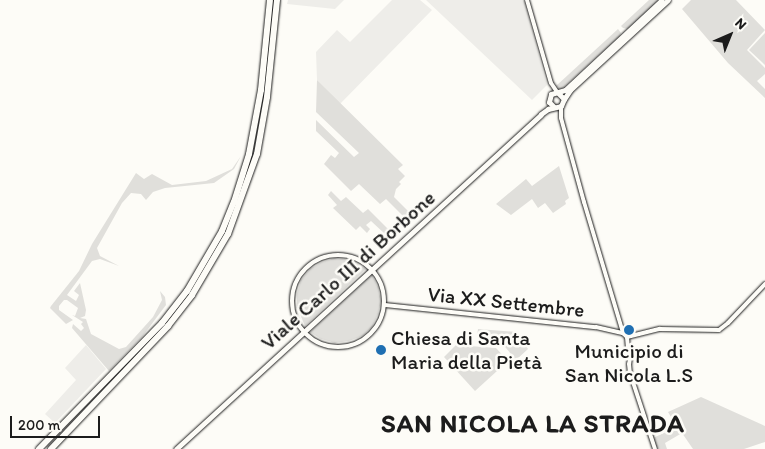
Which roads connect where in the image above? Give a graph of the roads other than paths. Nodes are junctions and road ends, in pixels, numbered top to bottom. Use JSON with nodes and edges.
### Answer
{"nodes":[{"id":1,"x":270,"y":0,"type":"edge"},
{"id":2,"x":277,"y":0,"type":"edge"},
{"id":3,"x":527,"y":0,"type":"edge"},
{"id":4,"x":662,"y":0,"type":"edge"},
{"id":5,"x":668,"y":0,"type":"edge"},
{"id":6,"x":551,"y":83,"type":"junction"},
{"id":7,"x":558,"y":93,"type":"junction"},
{"id":8,"x":550,"y":96,"type":"junction"},
{"id":9,"x":564,"y":99,"type":"junction"},
{"id":10,"x":549,"y":102,"type":"junction"},
{"id":11,"x":561,"y":106,"type":"junction"},
{"id":12,"x":554,"y":107,"type":"junction"},
{"id":13,"x":541,"y":114,"type":"junction"},
{"id":14,"x":561,"y":118,"type":"junction"},
{"id":15,"x":372,"y":269,"type":"junction"},
{"id":16,"x":764,"y":285,"type":"edge"},
{"id":17,"x":385,"y":305,"type":"junction"},
{"id":18,"x":304,"y":332,"type":"junction"},
{"id":19,"x":623,"y":333,"type":"junction"},
{"id":20,"x":627,"y":337,"type":"junction"},
{"id":21,"x":40,"y":449,"type":"edge"},
{"id":22,"x":51,"y":449,"type":"edge"},
{"id":23,"x":176,"y":449,"type":"edge"},
{"id":24,"x":655,"y":449,"type":"edge"}],
"edges":[{"from":1,"to":21,"type":"highway"},
{"from":2,"to":22,"type":"highway"},
{"from":3,"to":6,"type":"street"},
{"from":4,"to":7,"type":"main road"},
{"from":5,"to":9,"type":"main road"},
{"from":6,"to":7,"type":"street"},
{"from":6,"to":8,"type":"street"},
{"from":7,"to":8,"type":"main road"},
{"from":7,"to":9,"type":"main road"},
{"from":8,"to":10,"type":"main road","name":"Viale Carlo III di Borbone"},
{"from":9,"to":11,"type":"main road"},
{"from":10,"to":12,"type":"main road"},
{"from":10,"to":13,"type":"main road","name":"Viale Carlo III di Borbone"},
{"from":11,"to":12,"type":"main road","name":"Viale Carlo III di Borbone"},
{"from":11,"to":14,"type":"street"},
{"from":12,"to":13,"type":"main road","name":"Viale Carlo III di Borbone"},
{"from":12,"to":14,"type":"street"},
{"from":13,"to":15,"type":"main road","name":"Viale Carlo III di Borbone"},
{"from":14,"to":19,"type":"street"},
{"from":15,"to":17,"type":"street"},
{"from":15,"to":18,"type":"main road","name":"Viale Carlo III di Borbone"},
{"from":15,"to":18,"type":"street"},
{"from":16,"to":20,"type":"street"},
{"from":17,"to":18,"type":"street"},
{"from":17,"to":19,"type":"street","name":"Via XX Settembre"},
{"from":18,"to":23,"type":"main road","name":"Viale Carlo III di Borbone"},
{"from":19,"to":20,"type":"street"},
{"from":20,"to":24,"type":"street"}]}
